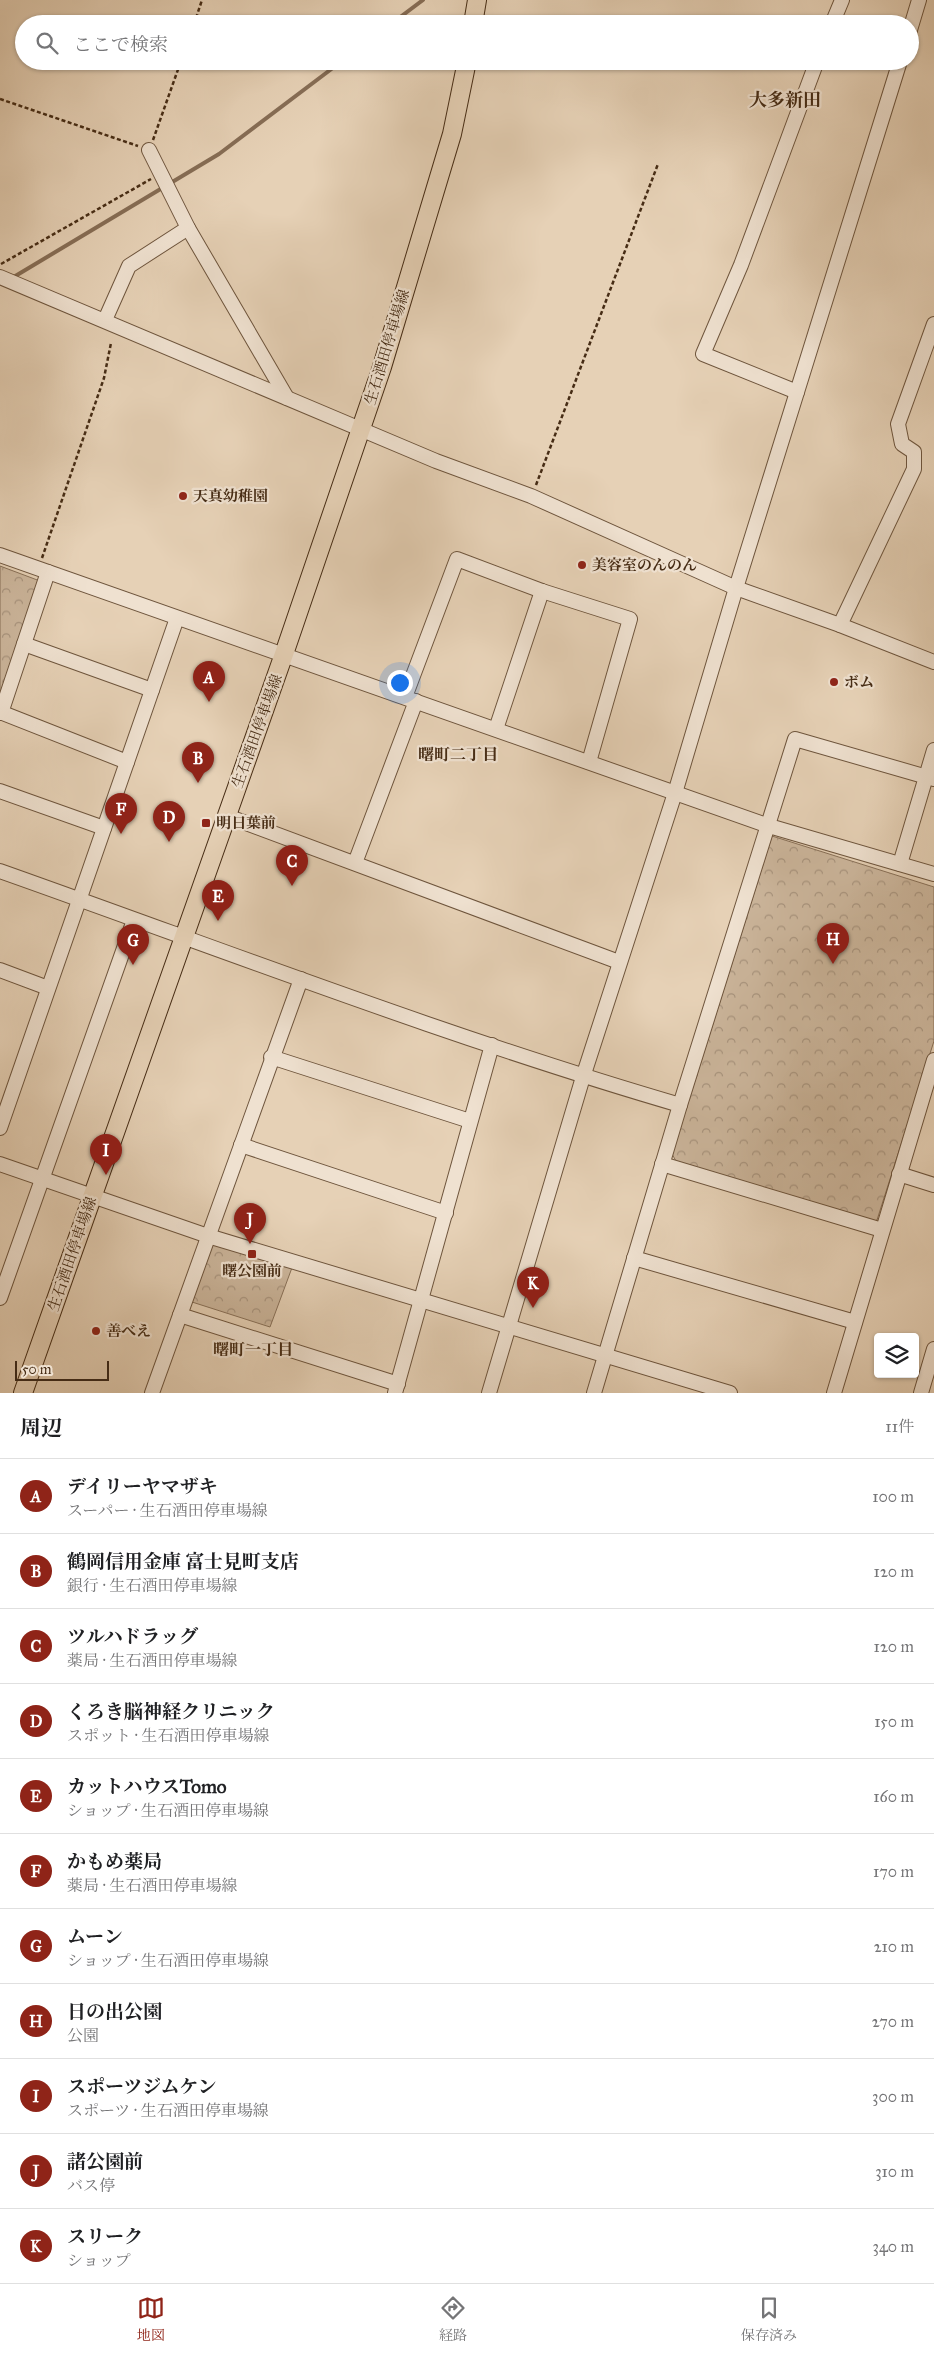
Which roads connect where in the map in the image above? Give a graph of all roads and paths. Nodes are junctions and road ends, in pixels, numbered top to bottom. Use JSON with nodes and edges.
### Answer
{"nodes":[{"id":1,"x":202,"y":0,"type":"edge"},
{"id":2,"x":477,"y":0,"type":"edge"},
{"id":3,"x":842,"y":0,"type":"edge"},
{"id":4,"x":920,"y":0,"type":"edge"},
{"id":5,"x":197,"y":15,"type":"edge"},
{"id":6,"x":474,"y":15,"type":"edge"},
{"id":7,"x":836,"y":15,"type":"edge"},
{"id":8,"x":915,"y":15,"type":"edge"},
{"id":9,"x":178,"y":70,"type":"edge"},
{"id":10,"x":464,"y":70,"type":"edge"},
{"id":11,"x":814,"y":70,"type":"edge"},
{"id":12,"x":897,"y":70,"type":"edge"},
{"id":13,"x":0,"y":99,"type":"edge"},
{"id":14,"x":149,"y":150,"type":"junction"},
{"id":15,"x":658,"y":164,"type":"dead end"},
{"id":16,"x":161,"y":174,"type":"junction"},
{"id":17,"x":188,"y":228,"type":"junction"},
{"id":18,"x":0,"y":264,"type":"edge"},
{"id":19,"x":0,"y":277,"type":"edge"},
{"id":20,"x":105,"y":320,"type":"junction"},
{"id":21,"x":934,"y":324,"type":"edge"},
{"id":22,"x":111,"y":343,"type":"dead end"},
{"id":23,"x":797,"y":392,"type":"junction"},
{"id":24,"x":288,"y":398,"type":"junction"},
{"id":25,"x":360,"y":428,"type":"junction"},
{"id":26,"x":531,"y":496,"type":"junction"},
{"id":27,"x":0,"y":556,"type":"edge"},
{"id":28,"x":43,"y":571,"type":"junction"},
{"id":29,"x":736,"y":588,"type":"junction"},
{"id":30,"x":542,"y":591,"type":"junction"},
{"id":31,"x":177,"y":618,"type":"junction"},
{"id":32,"x":840,"y":625,"type":"junction"},
{"id":33,"x":24,"y":644,"type":"junction"},
{"id":34,"x":284,"y":654,"type":"junction"},
{"id":35,"x":934,"y":662,"type":"edge"},
{"id":36,"x":152,"y":690,"type":"junction"},
{"id":37,"x":410,"y":699,"type":"junction"},
{"id":38,"x":0,"y":712,"type":"edge"},
{"id":39,"x":496,"y":729,"type":"junction"},
{"id":40,"x":934,"y":750,"type":"edge"},
{"id":41,"x":127,"y":762,"type":"junction"},
{"id":42,"x":589,"y":762,"type":"junction"},
{"id":43,"x":930,"y":777,"type":"edge"},
{"id":44,"x":0,"y":791,"type":"edge"},
{"id":45,"x":674,"y":793,"type":"junction"},
{"id":46,"x":226,"y":816,"type":"junction"},
{"id":47,"x":769,"y":826,"type":"junction"},
{"id":48,"x":104,"y":828,"type":"junction"},
{"id":49,"x":355,"y":864,"type":"junction"},
{"id":50,"x":900,"y":864,"type":"junction"},
{"id":51,"x":0,"y":871,"type":"edge"},
{"id":52,"x":934,"y":874,"type":"edge"},
{"id":53,"x":79,"y":899,"type":"junction"},
{"id":54,"x":134,"y":920,"type":"junction"},
{"id":55,"x":182,"y":938,"type":"junction"},
{"id":56,"x":620,"y":962,"type":"junction"},
{"id":57,"x":0,"y":970,"type":"edge"},
{"id":58,"x":300,"y":979,"type":"junction"},
{"id":59,"x":48,"y":988,"type":"junction"},
{"id":60,"x":492,"y":1045,"type":"junction"},
{"id":61,"x":271,"y":1057,"type":"junction"},
{"id":62,"x":934,"y":1060,"type":"edge"},
{"id":63,"x":583,"y":1077,"type":"junction"},
{"id":64,"x":680,"y":1105,"type":"junction"},
{"id":65,"x":470,"y":1121,"type":"junction"},
{"id":66,"x":0,"y":1128,"type":"edge"},
{"id":67,"x":241,"y":1146,"type":"junction"},
{"id":68,"x":0,"y":1164,"type":"edge"},
{"id":69,"x":662,"y":1164,"type":"junction"},
{"id":70,"x":899,"y":1174,"type":"junction"},
{"id":71,"x":43,"y":1179,"type":"junction"},
{"id":72,"x":934,"y":1185,"type":"edge"},
{"id":73,"x":92,"y":1196,"type":"junction"},
{"id":74,"x":446,"y":1213,"type":"junction"},
{"id":75,"x":882,"y":1230,"type":"junction"},
{"id":76,"x":208,"y":1236,"type":"junction"},
{"id":77,"x":634,"y":1258,"type":"junction"},
{"id":78,"x":0,"y":1298,"type":"edge"},
{"id":79,"x":421,"y":1300,"type":"junction"},
{"id":80,"x":180,"y":1315,"type":"junction"},
{"id":81,"x":855,"y":1322,"type":"junction"},
{"id":82,"x":508,"y":1327,"type":"junction"},
{"id":83,"x":934,"y":1349,"type":"edge"},
{"id":84,"x":604,"y":1356,"type":"junction"},
{"id":85,"x":397,"y":1388,"type":"edge"},
{"id":86,"x":23,"y":1393,"type":"edge"},
{"id":87,"x":152,"y":1393,"type":"edge"},
{"id":88,"x":489,"y":1393,"type":"edge"},
{"id":89,"x":594,"y":1393,"type":"edge"},
{"id":90,"x":730,"y":1393,"type":"edge"},
{"id":91,"x":834,"y":1393,"type":"edge"},
{"id":92,"x":921,"y":1393,"type":"edge"}],
"edges":[{"from":1,"to":5,"type":"path"},
{"from":2,"to":6,"type":"main road"},
{"from":3,"to":7,"type":"street"},
{"from":4,"to":8,"type":"street"},
{"from":9,"to":14,"type":"path"},
{"from":10,"to":25,"type":"main road","name":"生石酒田停車場線"},
{"from":11,"to":23,"type":"street"},
{"from":12,"to":23,"type":"street"},
{"from":13,"to":14,"type":"path"},
{"from":14,"to":16,"type":"street"},
{"from":15,"to":26,"type":"path"},
{"from":16,"to":17,"type":"street"},
{"from":16,"to":18,"type":"path"},
{"from":17,"to":20,"type":"street"},
{"from":17,"to":24,"type":"street"},
{"from":19,"to":20,"type":"street"},
{"from":20,"to":24,"type":"street"},
{"from":21,"to":32,"type":"street"},
{"from":22,"to":28,"type":"path"},
{"from":23,"to":29,"type":"street"},
{"from":24,"to":25,"type":"street"},
{"from":25,"to":26,"type":"street"},
{"from":25,"to":34,"type":"main road","name":"生石酒田停車場線"},
{"from":26,"to":29,"type":"street"},
{"from":27,"to":28,"type":"street"},
{"from":28,"to":31,"type":"street"},
{"from":28,"to":33,"type":"street"},
{"from":29,"to":32,"type":"street"},
{"from":29,"to":45,"type":"street"},
{"from":30,"to":37,"type":"street"},
{"from":30,"to":39,"type":"street"},
{"from":30,"to":42,"type":"street"},
{"from":31,"to":34,"type":"street"},
{"from":31,"to":36,"type":"street"},
{"from":32,"to":35,"type":"street"},
{"from":33,"to":36,"type":"street"},
{"from":33,"to":38,"type":"street"},
{"from":34,"to":37,"type":"street"},
{"from":34,"to":46,"type":"main road","name":"生石酒田停車場線"},
{"from":36,"to":41,"type":"street"},
{"from":37,"to":39,"type":"street"},
{"from":37,"to":49,"type":"street"},
{"from":38,"to":41,"type":"street"},
{"from":39,"to":42,"type":"street"},
{"from":40,"to":43,"type":"street"},
{"from":41,"to":48,"type":"street"},
{"from":42,"to":45,"type":"street"},
{"from":43,"to":47,"type":"street"},
{"from":43,"to":50,"type":"street"},
{"from":44,"to":48,"type":"street"},
{"from":45,"to":47,"type":"street"},
{"from":45,"to":56,"type":"street"},
{"from":46,"to":49,"type":"street"},
{"from":46,"to":55,"type":"main road","name":"生石酒田停車場線"},
{"from":47,"to":50,"type":"street"},
{"from":47,"to":64,"type":"street"},
{"from":48,"to":53,"type":"street"},
{"from":49,"to":56,"type":"street"},
{"from":50,"to":52,"type":"street"},
{"from":51,"to":53,"type":"street"},
{"from":53,"to":54,"type":"street"},
{"from":53,"to":59,"type":"street"},
{"from":54,"to":55,"type":"street"},
{"from":54,"to":71,"type":"street"},
{"from":55,"to":58,"type":"street"},
{"from":55,"to":73,"type":"main road","name":"生石酒田停車場線"},
{"from":56,"to":63,"type":"street"},
{"from":57,"to":59,"type":"street"},
{"from":58,"to":60,"type":"street"},
{"from":58,"to":61,"type":"street"},
{"from":59,"to":66,"type":"street"},
{"from":60,"to":63,"type":"street"},
{"from":60,"to":65,"type":"street"},
{"from":61,"to":65,"type":"street"},
{"from":61,"to":67,"type":"street"},
{"from":62,"to":70,"type":"street"},
{"from":63,"to":64,"type":"street"},
{"from":63,"to":82,"type":"street"},
{"from":64,"to":69,"type":"street"},
{"from":65,"to":74,"type":"street"},
{"from":67,"to":74,"type":"street"},
{"from":67,"to":76,"type":"street"},
{"from":68,"to":71,"type":"street"},
{"from":69,"to":75,"type":"street"},
{"from":69,"to":77,"type":"street"},
{"from":70,"to":72,"type":"street"},
{"from":70,"to":75,"type":"street"},
{"from":71,"to":73,"type":"street"},
{"from":71,"to":78,"type":"street"},
{"from":73,"to":76,"type":"street"},
{"from":73,"to":86,"type":"main road","name":"生石酒田停車場線"},
{"from":74,"to":79,"type":"street"},
{"from":75,"to":81,"type":"street"},
{"from":76,"to":79,"type":"street"},
{"from":76,"to":80,"type":"street"},
{"from":77,"to":81,"type":"street"},
{"from":77,"to":84,"type":"street"},
{"from":79,"to":82,"type":"street"},
{"from":79,"to":85,"type":"street"},
{"from":80,"to":85,"type":"street"},
{"from":80,"to":87,"type":"street"},
{"from":81,"to":91,"type":"street"},
{"from":82,"to":84,"type":"street"},
{"from":82,"to":88,"type":"street"},
{"from":83,"to":92,"type":"street"},
{"from":84,"to":89,"type":"street"},
{"from":84,"to":90,"type":"street"}]}
